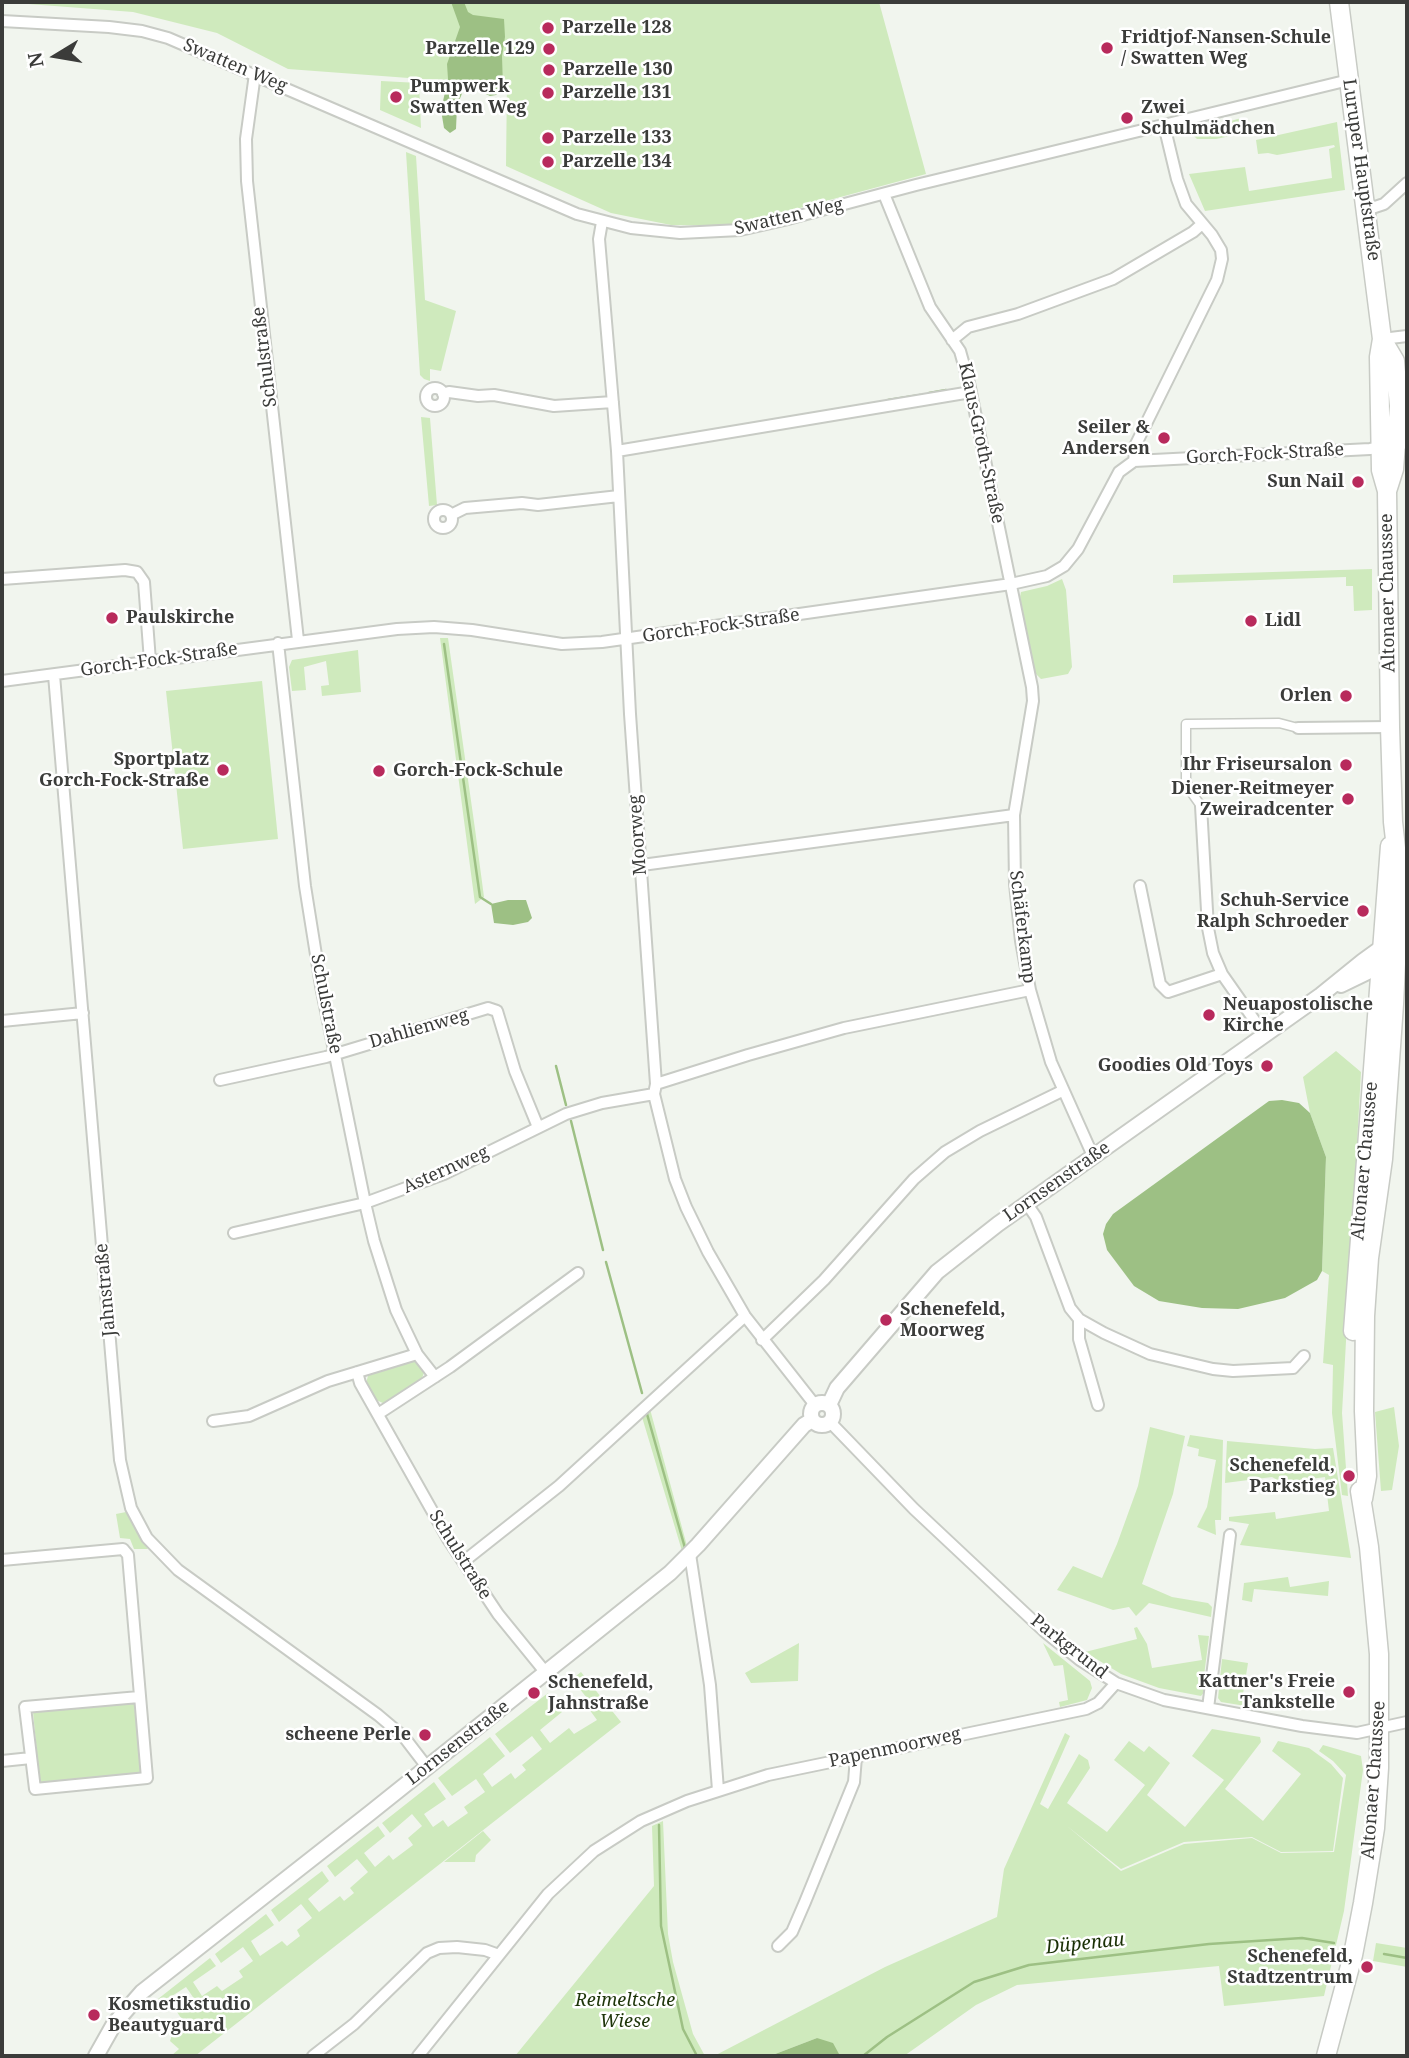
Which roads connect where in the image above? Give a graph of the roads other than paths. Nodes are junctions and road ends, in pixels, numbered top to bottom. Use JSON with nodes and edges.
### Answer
{"nodes":[{"id":1,"x":1339,"y":2,"type":"edge"},
{"id":2,"x":2,"y":21,"type":"edge"},
{"id":3,"x":255,"y":74,"type":"junction"},
{"id":4,"x":1349,"y":80,"type":"junction"},
{"id":5,"x":1164,"y":125,"type":"junction"},
{"id":6,"x":1407,"y":183,"type":"edge"},
{"id":7,"x":884,"y":194,"type":"junction"},
{"id":8,"x":1366,"y":210,"type":"junction"},
{"id":9,"x":602,"y":222,"type":"junction"},
{"id":10,"x":1202,"y":224,"type":"junction"},
{"id":11,"x":1407,"y":336,"type":"edge"},
{"id":12,"x":1382,"y":339,"type":"junction"},
{"id":13,"x":952,"y":340,"type":"junction"},
{"id":14,"x":971,"y":392,"type":"junction"},
{"id":15,"x":443,"y":394,"type":"dead end"},
{"id":16,"x":613,"y":402,"type":"junction"},
{"id":17,"x":1395,"y":444,"type":"edge"},
{"id":18,"x":617,"y":451,"type":"junction"},
{"id":19,"x":1134,"y":461,"type":"junction"},
{"id":20,"x":619,"y":496,"type":"junction"},
{"id":21,"x":451,"y":515,"type":"dead end"},
{"id":22,"x":2,"y":579,"type":"edge"},
{"id":23,"x":1011,"y":584,"type":"junction"},
{"id":24,"x":298,"y":640,"type":"junction"},
{"id":25,"x":625,"y":640,"type":"junction"},
{"id":26,"x":278,"y":643,"type":"junction"},
{"id":27,"x":150,"y":662,"type":"junction"},
{"id":28,"x":54,"y":675,"type":"junction"},
{"id":29,"x":2,"y":681,"type":"edge"},
{"id":30,"x":1032,"y":687,"type":"joint"},
{"id":31,"x":1390,"y":727,"type":"junction"},
{"id":32,"x":1298,"y":728,"type":"joint"},
{"id":33,"x":1201,"y":806,"type":"joint"},
{"id":34,"x":1014,"y":815,"type":"junction"},
{"id":35,"x":1400,"y":822,"type":"edge"},
{"id":36,"x":642,"y":865,"type":"junction"},
{"id":37,"x":1140,"y":886,"type":"dead end"},
{"id":38,"x":1403,"y":916,"type":"edge"},
{"id":39,"x":1398,"y":947,"type":"edge"},
{"id":40,"x":1380,"y":967,"type":"junction"},
{"id":41,"x":1222,"y":974,"type":"junction"},
{"id":42,"x":1030,"y":990,"type":"junction"},
{"id":43,"x":1321,"y":995,"type":"junction"},
{"id":44,"x":83,"y":1013,"type":"junction"},
{"id":45,"x":2,"y":1021,"type":"edge"},
{"id":46,"x":1264,"y":1034,"type":"junction"},
{"id":47,"x":335,"y":1054,"type":"junction"},
{"id":48,"x":220,"y":1080,"type":"dead end"},
{"id":49,"x":655,"y":1089,"type":"junction"},
{"id":50,"x":1062,"y":1091,"type":"junction"},
{"id":51,"x":538,"y":1127,"type":"junction"},
{"id":52,"x":1093,"y":1156,"type":"junction"},
{"id":53,"x":365,"y":1203,"type":"junction"},
{"id":54,"x":1027,"y":1203,"type":"junction"},
{"id":55,"x":234,"y":1233,"type":"dead end"},
{"id":56,"x":578,"y":1273,"type":"dead end"},
{"id":57,"x":745,"y":1315,"type":"junction"},
{"id":58,"x":1079,"y":1319,"type":"junction"},
{"id":59,"x":762,"y":1340,"type":"junction"},
{"id":60,"x":417,"y":1354,"type":"junction"},
{"id":61,"x":1304,"y":1356,"type":"dead end"},
{"id":62,"x":357,"y":1372,"type":"junction"},
{"id":63,"x":435,"y":1377,"type":"junction"},
{"id":64,"x":822,"y":1405,"type":"junction"},
{"id":65,"x":1098,"y":1405,"type":"dead end"},
{"id":66,"x":378,"y":1414,"type":"junction"},
{"id":67,"x":812,"y":1420,"type":"junction"},
{"id":68,"x":213,"y":1421,"type":"dead end"},
{"id":69,"x":830,"y":1422,"type":"junction"},
{"id":70,"x":1363,"y":1499,"type":"junction"},
{"id":71,"x":1230,"y":1535,"type":"dead end"},
{"id":72,"x":690,"y":1554,"type":"junction"},
{"id":73,"x":2,"y":1560,"type":"edge"},
{"id":74,"x":463,"y":1562,"type":"junction"},
{"id":75,"x":546,"y":1673,"type":"junction"},
{"id":76,"x":1116,"y":1683,"type":"junction"},
{"id":77,"x":139,"y":1697,"type":"junction"},
{"id":78,"x":1208,"y":1708,"type":"junction"},
{"id":79,"x":1407,"y":1722,"type":"edge"},
{"id":80,"x":1380,"y":1728,"type":"junction"},
{"id":81,"x":856,"y":1757,"type":"junction"},
{"id":82,"x":30,"y":1758,"type":"junction"},
{"id":83,"x":2,"y":1761,"type":"edge"},
{"id":84,"x":427,"y":1767,"type":"junction"},
{"id":85,"x":719,"y":1790,"type":"junction"},
{"id":86,"x":778,"y":1946,"type":"dead end"},
{"id":87,"x":499,"y":1955,"type":"junction"},
{"id":88,"x":96,"y":2056,"type":"edge"},
{"id":89,"x":313,"y":2056,"type":"edge"},
{"id":90,"x":418,"y":2056,"type":"edge"},
{"id":91,"x":1326,"y":2056,"type":"edge"}],
"edges":[{"from":1,"to":4,"type":"main road","name":"Luruper Hauptstraße"},
{"from":2,"to":3,"type":"street","name":"Swatten Weg"},
{"from":3,"to":9,"type":"street","name":"Swatten Weg"},
{"from":3,"to":24,"type":"street","name":"Schulstraße"},
{"from":4,"to":5,"type":"street","name":"Swatten Weg"},
{"from":4,"to":8,"type":"main road","name":"Luruper Hauptstraße"},
{"from":5,"to":7,"type":"street","name":"Swatten Weg"},
{"from":5,"to":10,"type":"street"},
{"from":6,"to":8,"type":"street"},
{"from":7,"to":9,"type":"street","name":"Swatten Weg"},
{"from":7,"to":13,"type":"street","name":"Klaus-Groth-Straße"},
{"from":8,"to":12,"type":"main road","name":"Luruper Hauptstraße"},
{"from":9,"to":16,"type":"street","name":"Moorweg"},
{"from":10,"to":13,"type":"street"},
{"from":10,"to":19,"type":"street"},
{"from":11,"to":12,"type":"street"},
{"from":12,"to":17,"type":"main road","name":"Luruper Hauptstraße"},
{"from":13,"to":14,"type":"street","name":"Klaus-Groth-Straße"},
{"from":14,"to":18,"type":"street"},
{"from":14,"to":23,"type":"street","name":"Klaus-Groth-Straße"},
{"from":15,"to":16,"type":"street"},
{"from":16,"to":18,"type":"street","name":"Moorweg"},
{"from":17,"to":19,"type":"street","name":"Gorch-Fock-Straße"},
{"from":17,"to":31,"type":"main road","name":"Altonaer Chaussee"},
{"from":18,"to":20,"type":"street","name":"Moorweg"},
{"from":19,"to":23,"type":"street","name":"Gorch-Fock-Straße"},
{"from":20,"to":21,"type":"street"},
{"from":20,"to":25,"type":"street","name":"Moorweg"},
{"from":22,"to":27,"type":"street"},
{"from":23,"to":25,"type":"street","name":"Gorch-Fock-Straße"},
{"from":23,"to":30,"type":"street","name":"Klaus-Groth-Straße"},
{"from":24,"to":25,"type":"street","name":"Gorch-Fock-Straße"},
{"from":24,"to":26,"type":"street","name":"Gorch-Fock-Straße"},
{"from":25,"to":36,"type":"street","name":"Moorweg"},
{"from":26,"to":27,"type":"street","name":"Gorch-Fock-Straße"},
{"from":26,"to":47,"type":"street","name":"Schulstraße"},
{"from":27,"to":28,"type":"street","name":"Gorch-Fock-Straße"},
{"from":28,"to":29,"type":"street","name":"Gorch-Fock-Straße"},
{"from":28,"to":44,"type":"street","name":"Jahnstraße"},
{"from":30,"to":34,"type":"street","name":"Schäferkamp"},
{"from":31,"to":32,"type":"street"},
{"from":31,"to":35,"type":"main road","name":"Altonaer Chaussee"},
{"from":32,"to":33,"type":"street"},
{"from":33,"to":41,"type":"street"},
{"from":34,"to":36,"type":"street"},
{"from":34,"to":42,"type":"street","name":"Schäferkamp"},
{"from":35,"to":38,"type":"main road","name":"Altonaer Chaussee"},
{"from":35,"to":39,"type":"main road","name":"Altonaer Chaussee"},
{"from":36,"to":49,"type":"street","name":"Moorweg"},
{"from":37,"to":41,"type":"street"},
{"from":38,"to":39,"type":"main road","name":"Altonaer Chaussee"},
{"from":39,"to":40,"type":"main road","name":"Altonaer Chaussee"},
{"from":39,"to":43,"type":"street","name":"Lornsenstraße"},
{"from":39,"to":70,"type":"main road","name":"Altonaer Chaussee"},
{"from":40,"to":43,"type":"street","name":"Lornsenstraße"},
{"from":40,"to":70,"type":"main road","name":"Altonaer Chaussee"},
{"from":41,"to":46,"type":"street"},
{"from":42,"to":49,"type":"street","name":"Asternweg"},
{"from":42,"to":50,"type":"street","name":"Schäferkamp"},
{"from":43,"to":46,"type":"street","name":"Lornsenstraße"},
{"from":44,"to":45,"type":"street"},
{"from":44,"to":84,"type":"street","name":"Jahnstraße"},
{"from":46,"to":52,"type":"street","name":"Lornsenstraße"},
{"from":47,"to":48,"type":"street","name":"Dahlienweg"},
{"from":47,"to":51,"type":"street","name":"Dahlienweg"},
{"from":47,"to":53,"type":"street","name":"Schulstraße"},
{"from":49,"to":51,"type":"street","name":"Asternweg"},
{"from":49,"to":57,"type":"street","name":"Moorweg"},
{"from":50,"to":52,"type":"street","name":"Schäferkamp"},
{"from":50,"to":59,"type":"street"},
{"from":51,"to":53,"type":"street","name":"Asternweg"},
{"from":52,"to":54,"type":"street","name":"Lornsenstraße"},
{"from":53,"to":55,"type":"street","name":"Asternweg"},
{"from":53,"to":60,"type":"street","name":"Schulstraße"},
{"from":54,"to":58,"type":"street"},
{"from":54,"to":64,"type":"street","name":"Lornsenstraße"},
{"from":56,"to":63,"type":"street"},
{"from":57,"to":59,"type":"street","name":"Moorweg"},
{"from":57,"to":74,"type":"street"},
{"from":58,"to":61,"type":"street"},
{"from":58,"to":65,"type":"street"},
{"from":59,"to":64,"type":"street","name":"Moorweg"},
{"from":60,"to":62,"type":"street"},
{"from":60,"to":63,"type":"street","name":"Schulstraße"},
{"from":62,"to":66,"type":"street","name":"Schulstraße"},
{"from":62,"to":68,"type":"street"},
{"from":63,"to":66,"type":"street"},
{"from":64,"to":67,"type":"street"},
{"from":64,"to":69,"type":"street"},
{"from":66,"to":74,"type":"street","name":"Schulstraße"},
{"from":67,"to":69,"type":"street"},
{"from":67,"to":72,"type":"street","name":"Lornsenstraße"},
{"from":69,"to":76,"type":"street","name":"Parkgrund"},
{"from":70,"to":80,"type":"main road","name":"Altonaer Chaussee"},
{"from":71,"to":78,"type":"street"},
{"from":72,"to":75,"type":"street","name":"Lornsenstraße"},
{"from":72,"to":85,"type":"street"},
{"from":73,"to":77,"type":"street"},
{"from":74,"to":75,"type":"street","name":"Schulstraße"},
{"from":75,"to":84,"type":"street","name":"Lornsenstraße"},
{"from":76,"to":78,"type":"street","name":"Parkgrund"},
{"from":76,"to":81,"type":"street","name":"Papenmoorweg"},
{"from":77,"to":82,"type":"street"},
{"from":77,"to":82,"type":"street"},
{"from":78,"to":80,"type":"street","name":"Parkgrund"},
{"from":79,"to":80,"type":"street","name":"Parkgrund"},
{"from":80,"to":91,"type":"main road","name":"Altonaer Chaussee"},
{"from":81,"to":85,"type":"street","name":"Papenmoorweg"},
{"from":81,"to":86,"type":"street"},
{"from":82,"to":83,"type":"street"},
{"from":84,"to":88,"type":"street","name":"Lornsenstraße"},
{"from":85,"to":87,"type":"street","name":"Papenmoorweg"},
{"from":87,"to":89,"type":"street"},
{"from":87,"to":90,"type":"street","name":"Papenmoorweg"}]}
